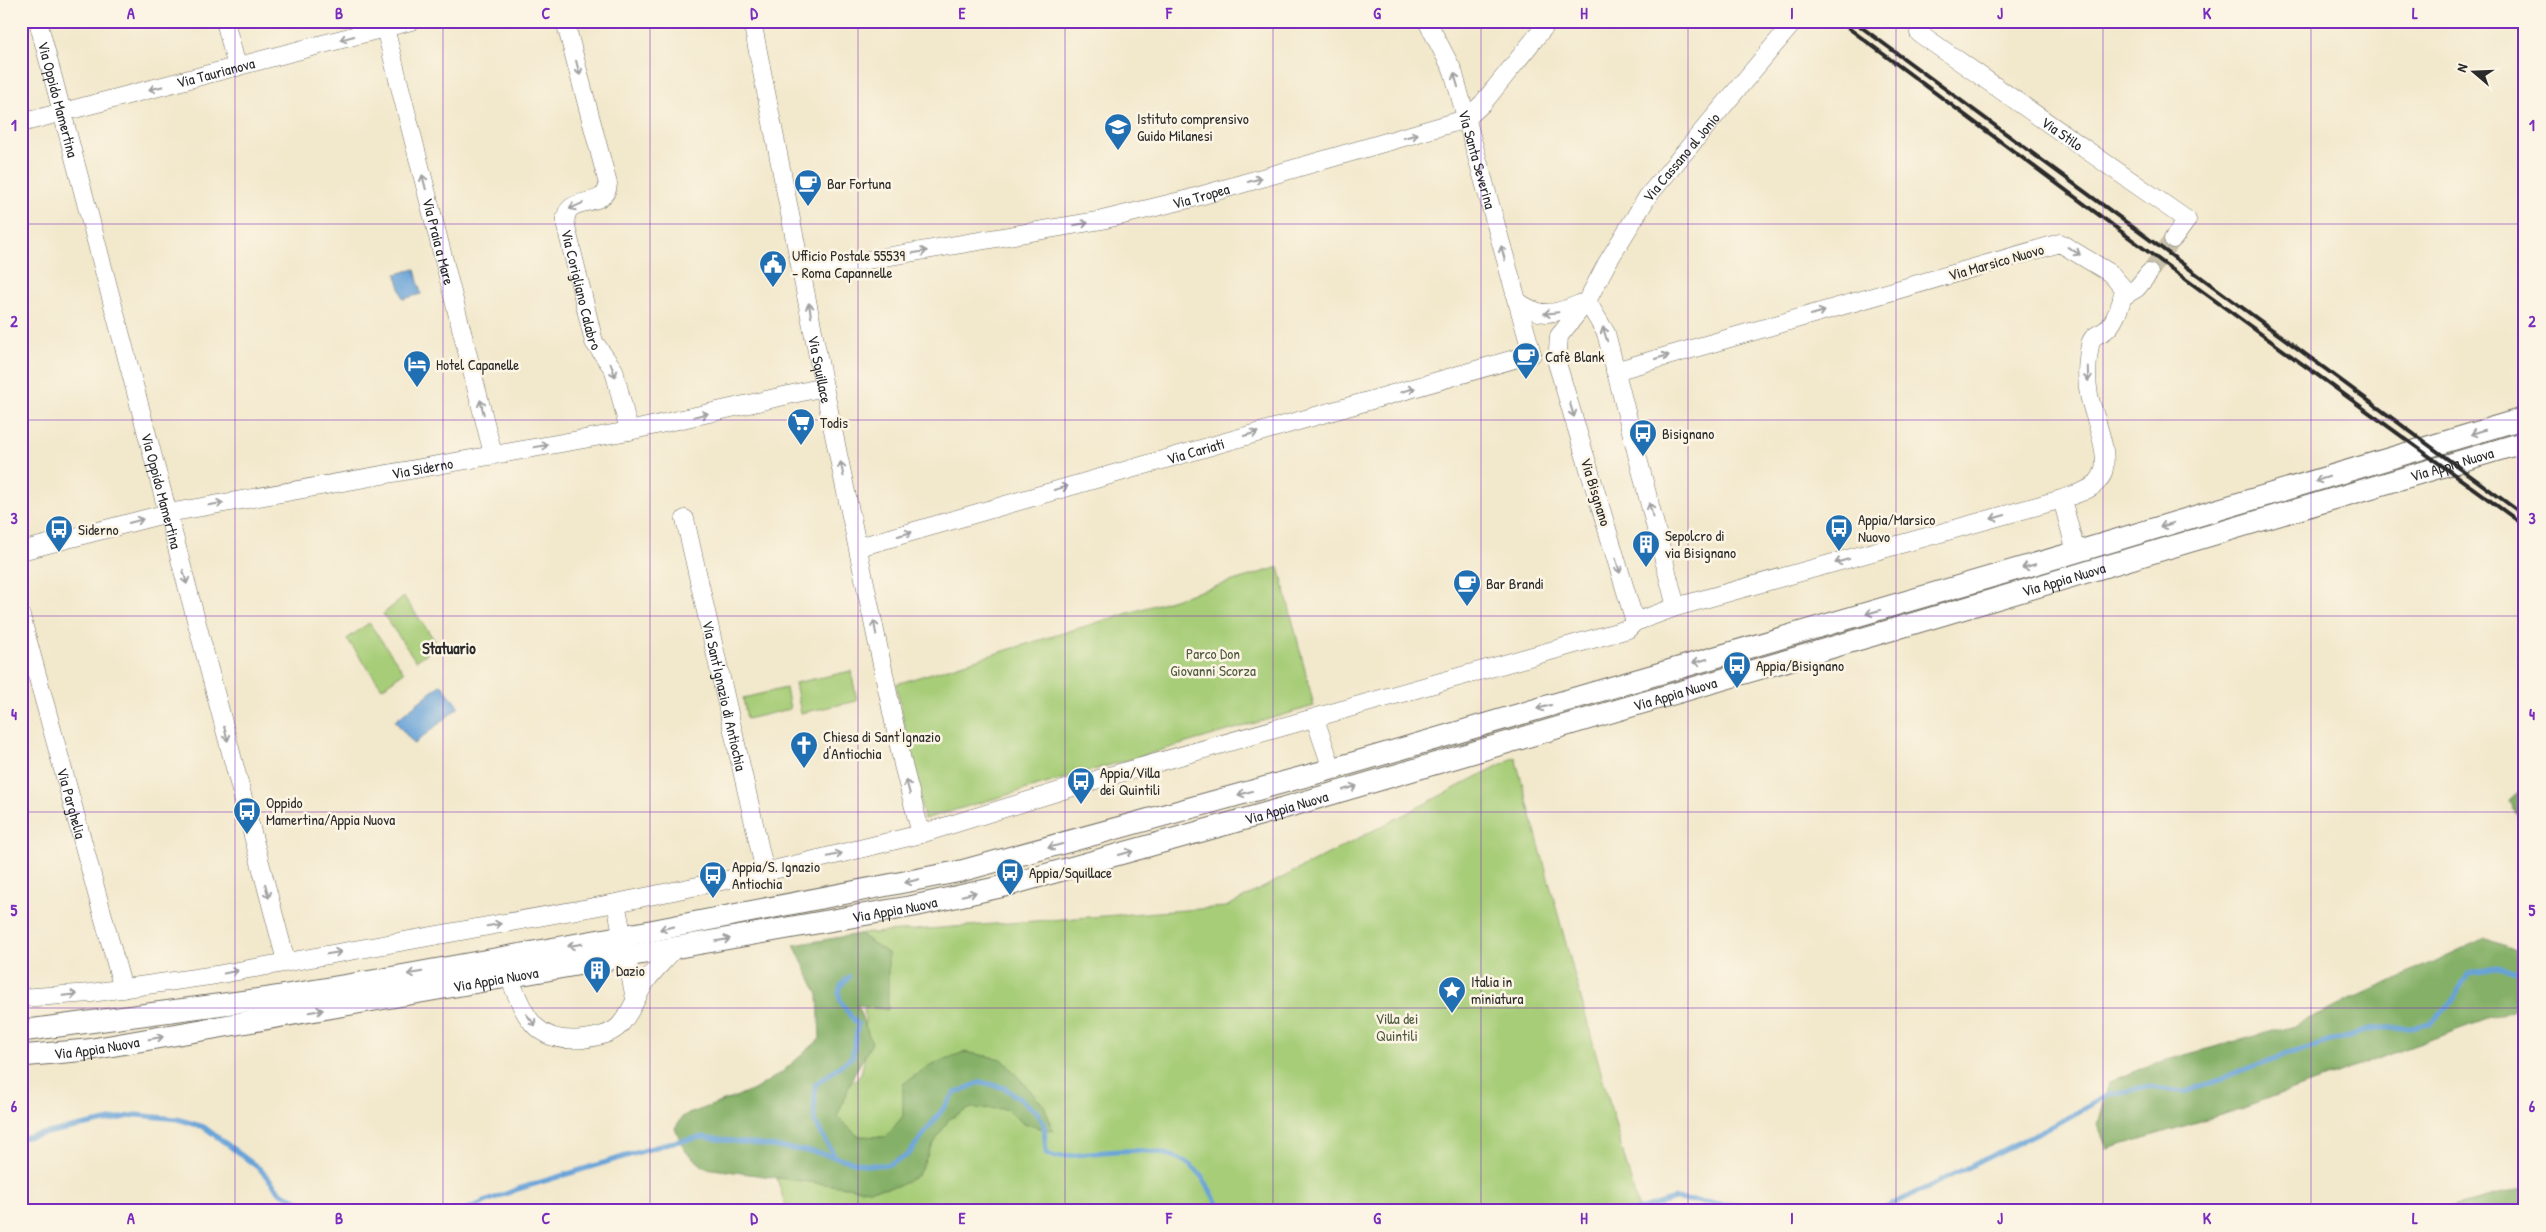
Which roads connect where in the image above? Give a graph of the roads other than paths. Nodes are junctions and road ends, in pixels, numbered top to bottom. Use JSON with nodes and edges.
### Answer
{"nodes":[{"id":1,"x":38,"y":21,"type":"edge"},
{"id":2,"x":225,"y":21,"type":"edge"},
{"id":3,"x":411,"y":21,"type":"edge"},
{"id":4,"x":565,"y":21,"type":"edge"},
{"id":5,"x":752,"y":21,"type":"edge"},
{"id":6,"x":1427,"y":21,"type":"edge"},
{"id":7,"x":1549,"y":21,"type":"edge"},
{"id":8,"x":1791,"y":25,"type":"dead end"},
{"id":9,"x":385,"y":28,"type":"junction"},
{"id":10,"x":1919,"y":33,"type":"dead end"},
{"id":11,"x":237,"y":67,"type":"junction"},
{"id":12,"x":62,"y":113,"type":"junction"},
{"id":13,"x":1466,"y":119,"type":"junction"},
{"id":14,"x":21,"y":123,"type":"edge"},
{"id":15,"x":2173,"y":239,"type":"tunnel mouth"},
{"id":16,"x":803,"y":271,"type":"junction"},
{"id":17,"x":2149,"y":273,"type":"tunnel mouth"},
{"id":18,"x":2122,"y":297,"type":"junction"},
{"id":19,"x":1516,"y":300,"type":"junction"},
{"id":20,"x":1587,"y":301,"type":"junction"},
{"id":21,"x":1532,"y":354,"type":"junction"},
{"id":22,"x":1557,"y":363,"type":"junction"},
{"id":23,"x":1615,"y":371,"type":"junction"},
{"id":24,"x":824,"y":387,"type":"junction"},
{"id":25,"x":2525,"y":418,"type":"edge"},
{"id":26,"x":630,"y":431,"type":"junction"},
{"id":27,"x":2525,"y":442,"type":"edge"},
{"id":28,"x":493,"y":454,"type":"junction"},
{"id":29,"x":2062,"y":499,"type":"junction"},
{"id":30,"x":168,"y":512,"type":"junction"},
{"id":31,"x":685,"y":519,"type":"dead end"},
{"id":32,"x":858,"y":547,"type":"junction"},
{"id":33,"x":21,"y":551,"type":"edge"},
{"id":34,"x":2076,"y":552,"type":"junction"},
{"id":35,"x":1676,"y":608,"type":"junction"},
{"id":36,"x":21,"y":616,"type":"edge"},
{"id":37,"x":1635,"y":622,"type":"junction"},
{"id":38,"x":1315,"y":719,"type":"junction"},
{"id":39,"x":1332,"y":769,"type":"junction"},
{"id":40,"x":921,"y":834,"type":"junction"},
{"id":41,"x":765,"y":872,"type":"junction"},
{"id":42,"x":616,"y":903,"type":"junction"},
{"id":43,"x":624,"y":946,"type":"junction"},
{"id":44,"x":675,"y":948,"type":"junction"},
{"id":45,"x":286,"y":961,"type":"junction"},
{"id":46,"x":509,"y":977,"type":"junction"},
{"id":47,"x":123,"y":989,"type":"junction"},
{"id":48,"x":21,"y":998,"type":"edge"},
{"id":49,"x":635,"y":999,"type":"junction"},
{"id":50,"x":21,"y":1030,"type":"edge"},
{"id":51,"x":21,"y":1056,"type":"edge"}],
"edges":[{"from":1,"to":12,"type":"street","name":"Via Oppido Mamertina"},
{"from":2,"to":11,"type":"street"},
{"from":3,"to":9,"type":"street","name":"Via Taurianova"},
{"from":4,"to":26,"type":"street","name":"Via Corigliano Calabro","one_way":true},
{"from":5,"to":16,"type":"street","name":"Via Squillace"},
{"from":13,"to":6,"type":"street","name":"Via Santa Severina","one_way":true},
{"from":7,"to":13,"type":"street","name":"Via Tropea"},
{"from":8,"to":20,"type":"street","name":"Via Cassano al Jonio"},
{"from":9,"to":11,"type":"street","name":"Via Taurianova","one_way":true},
{"from":28,"to":9,"type":"street","name":"Via Praia a Mare","one_way":true},
{"from":10,"to":15,"type":"street","name":"Via Stilo"},
{"from":11,"to":12,"type":"street","name":"Via Taurianova","one_way":true},
{"from":12,"to":14,"type":"street","name":"Via Taurianova"},
{"from":12,"to":30,"type":"street","name":"Via Oppido Mamertina"},
{"from":16,"to":13,"type":"street","name":"Via Tropea","one_way":true},
{"from":19,"to":13,"type":"street","name":"Via Santa Severina","one_way":true},
{"from":24,"to":16,"type":"street","name":"Via Squillace","one_way":true},
{"from":17,"to":18,"type":"street"},
{"from":23,"to":18,"type":"street","name":"Via Marsico Nuovo","one_way":true},
{"from":18,"to":29,"type":"street","one_way":true},
{"from":20,"to":19,"type":"street","one_way":true},
{"from":19,"to":21,"type":"street","name":"Via Santa Severina"},
{"from":20,"to":22,"type":"street","name":"Via Cassano al Jonio"},
{"from":23,"to":20,"type":"street","one_way":true},
{"from":21,"to":22,"type":"street"},
{"from":32,"to":21,"type":"street","name":"Via Cariati","one_way":true},
{"from":22,"to":37,"type":"street","name":"Via Bisgnano","one_way":true},
{"from":35,"to":23,"type":"street","one_way":true},
{"from":26,"to":24,"type":"street","name":"Via Siderno","one_way":true},
{"from":32,"to":24,"type":"street","name":"Via Squillace","one_way":true},
{"from":25,"to":34,"type":"main road","name":"Via Appia Nuova","one_way":true},
{"from":28,"to":26,"type":"street","name":"Via Siderno","one_way":true},
{"from":44,"to":27,"type":"main road","name":"Via Appia Nuova","one_way":true},
{"from":30,"to":28,"type":"street","name":"Via Siderno","one_way":true},
{"from":29,"to":34,"type":"street"},
{"from":29,"to":35,"type":"street","one_way":true},
{"from":33,"to":30,"type":"street","name":"Via Siderno","one_way":true},
{"from":30,"to":45,"type":"street","name":"Via Oppido Mamertina","one_way":true},
{"from":31,"to":41,"type":"street","name":"Via Sant'Ignazio di Antiochia"},
{"from":40,"to":32,"type":"street","name":"Via Squillace","one_way":true},
{"from":34,"to":39,"type":"main road","name":"Via Appia Nuova","one_way":true},
{"from":35,"to":37,"type":"street"},
{"from":36,"to":47,"type":"street","name":"Via Parghelia"},
{"from":37,"to":38,"type":"street"},
{"from":38,"to":39,"type":"street"},
{"from":38,"to":40,"type":"street"},
{"from":39,"to":43,"type":"main road","name":"Via Appia Nuova","one_way":true},
{"from":41,"to":40,"type":"street","one_way":true},
{"from":41,"to":42,"type":"street"},
{"from":42,"to":43,"type":"street"},
{"from":45,"to":42,"type":"street","one_way":true},
{"from":43,"to":44,"type":"main road","name":"Via Appia Nuova"},
{"from":43,"to":46,"type":"main road","name":"Via Appia Nuova"},
{"from":43,"to":49,"type":"street"},
{"from":43,"to":50,"type":"main road","name":"Via Appia Nuova","one_way":true},
{"from":44,"to":49,"type":"street"},
{"from":47,"to":45,"type":"street","one_way":true},
{"from":46,"to":49,"type":"street","one_way":true},
{"from":51,"to":46,"type":"main road","name":"Via Appia Nuova","one_way":true},
{"from":48,"to":47,"type":"street","one_way":true}]}
